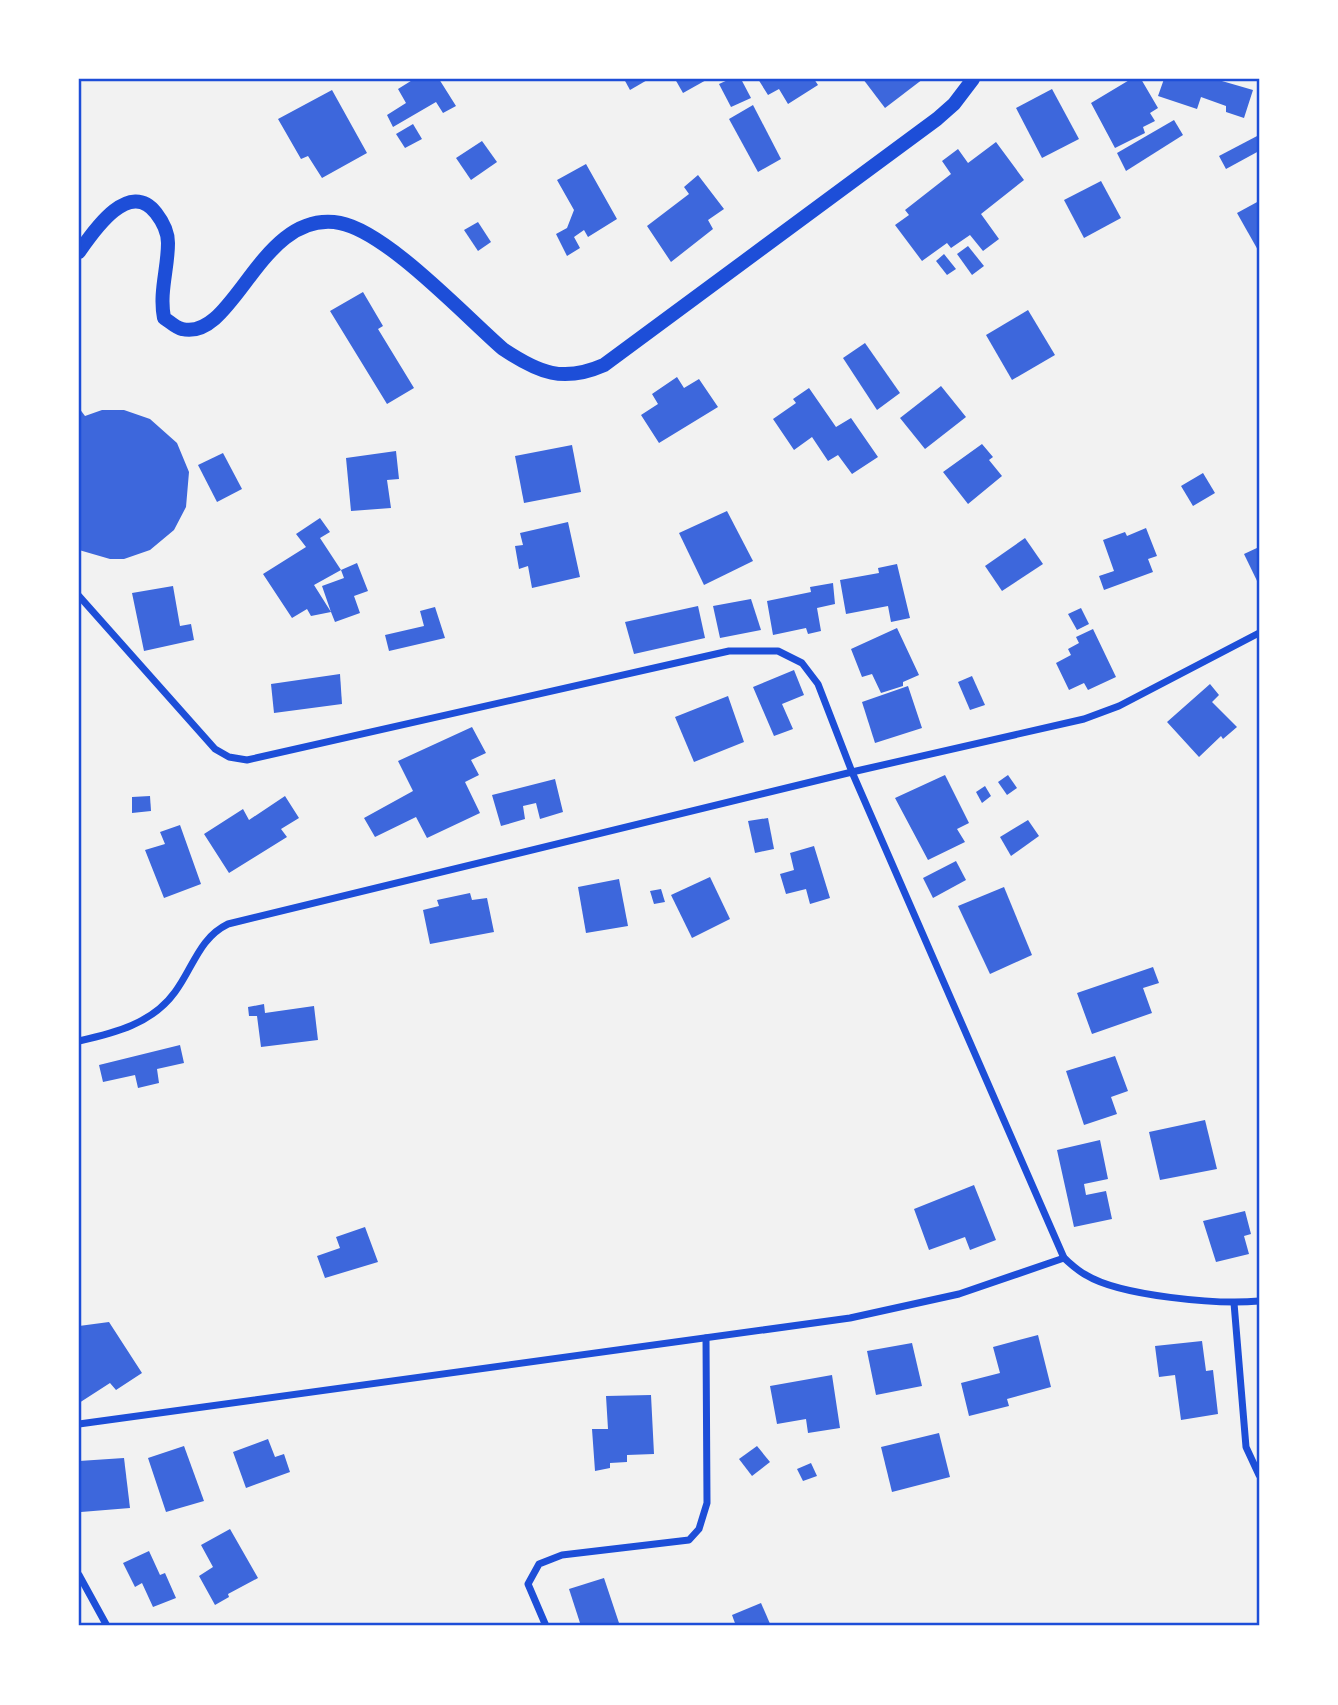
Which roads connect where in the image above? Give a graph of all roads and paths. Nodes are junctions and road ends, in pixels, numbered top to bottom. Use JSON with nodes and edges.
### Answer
{"nodes":[{"id":1,"x":973,"y":79,"type":"edge"},
{"id":2,"x":79,"y":252,"type":"edge"},
{"id":3,"x":79,"y":596,"type":"edge"},
{"id":4,"x":1259,"y":633,"type":"edge"},
{"id":5,"x":852,"y":772,"type":"junction"},
{"id":6,"x":79,"y":1041,"type":"edge"},
{"id":7,"x":1064,"y":1258,"type":"junction"},
{"id":8,"x":1259,"y":1301,"type":"edge"},
{"id":9,"x":1234,"y":1303,"type":"junction"},
{"id":10,"x":706,"y":1338,"type":"junction"},
{"id":11,"x":79,"y":1424,"type":"edge"},
{"id":12,"x":1259,"y":1475,"type":"edge"},
{"id":13,"x":79,"y":1575,"type":"edge"},
{"id":14,"x":107,"y":1626,"type":"edge"},
{"id":15,"x":546,"y":1626,"type":"edge"}],
"edges":[{"from":1,"to":2,"type":"main road"},
{"from":3,"to":5,"type":"street"},
{"from":4,"to":5,"type":"street"},
{"from":5,"to":6,"type":"street"},
{"from":5,"to":7,"type":"street"},
{"from":7,"to":9,"type":"street"},
{"from":7,"to":10,"type":"street"},
{"from":8,"to":9,"type":"street"},
{"from":9,"to":12,"type":"street"},
{"from":10,"to":11,"type":"street"},
{"from":10,"to":15,"type":"street"},
{"from":13,"to":14,"type":"street"}]}
